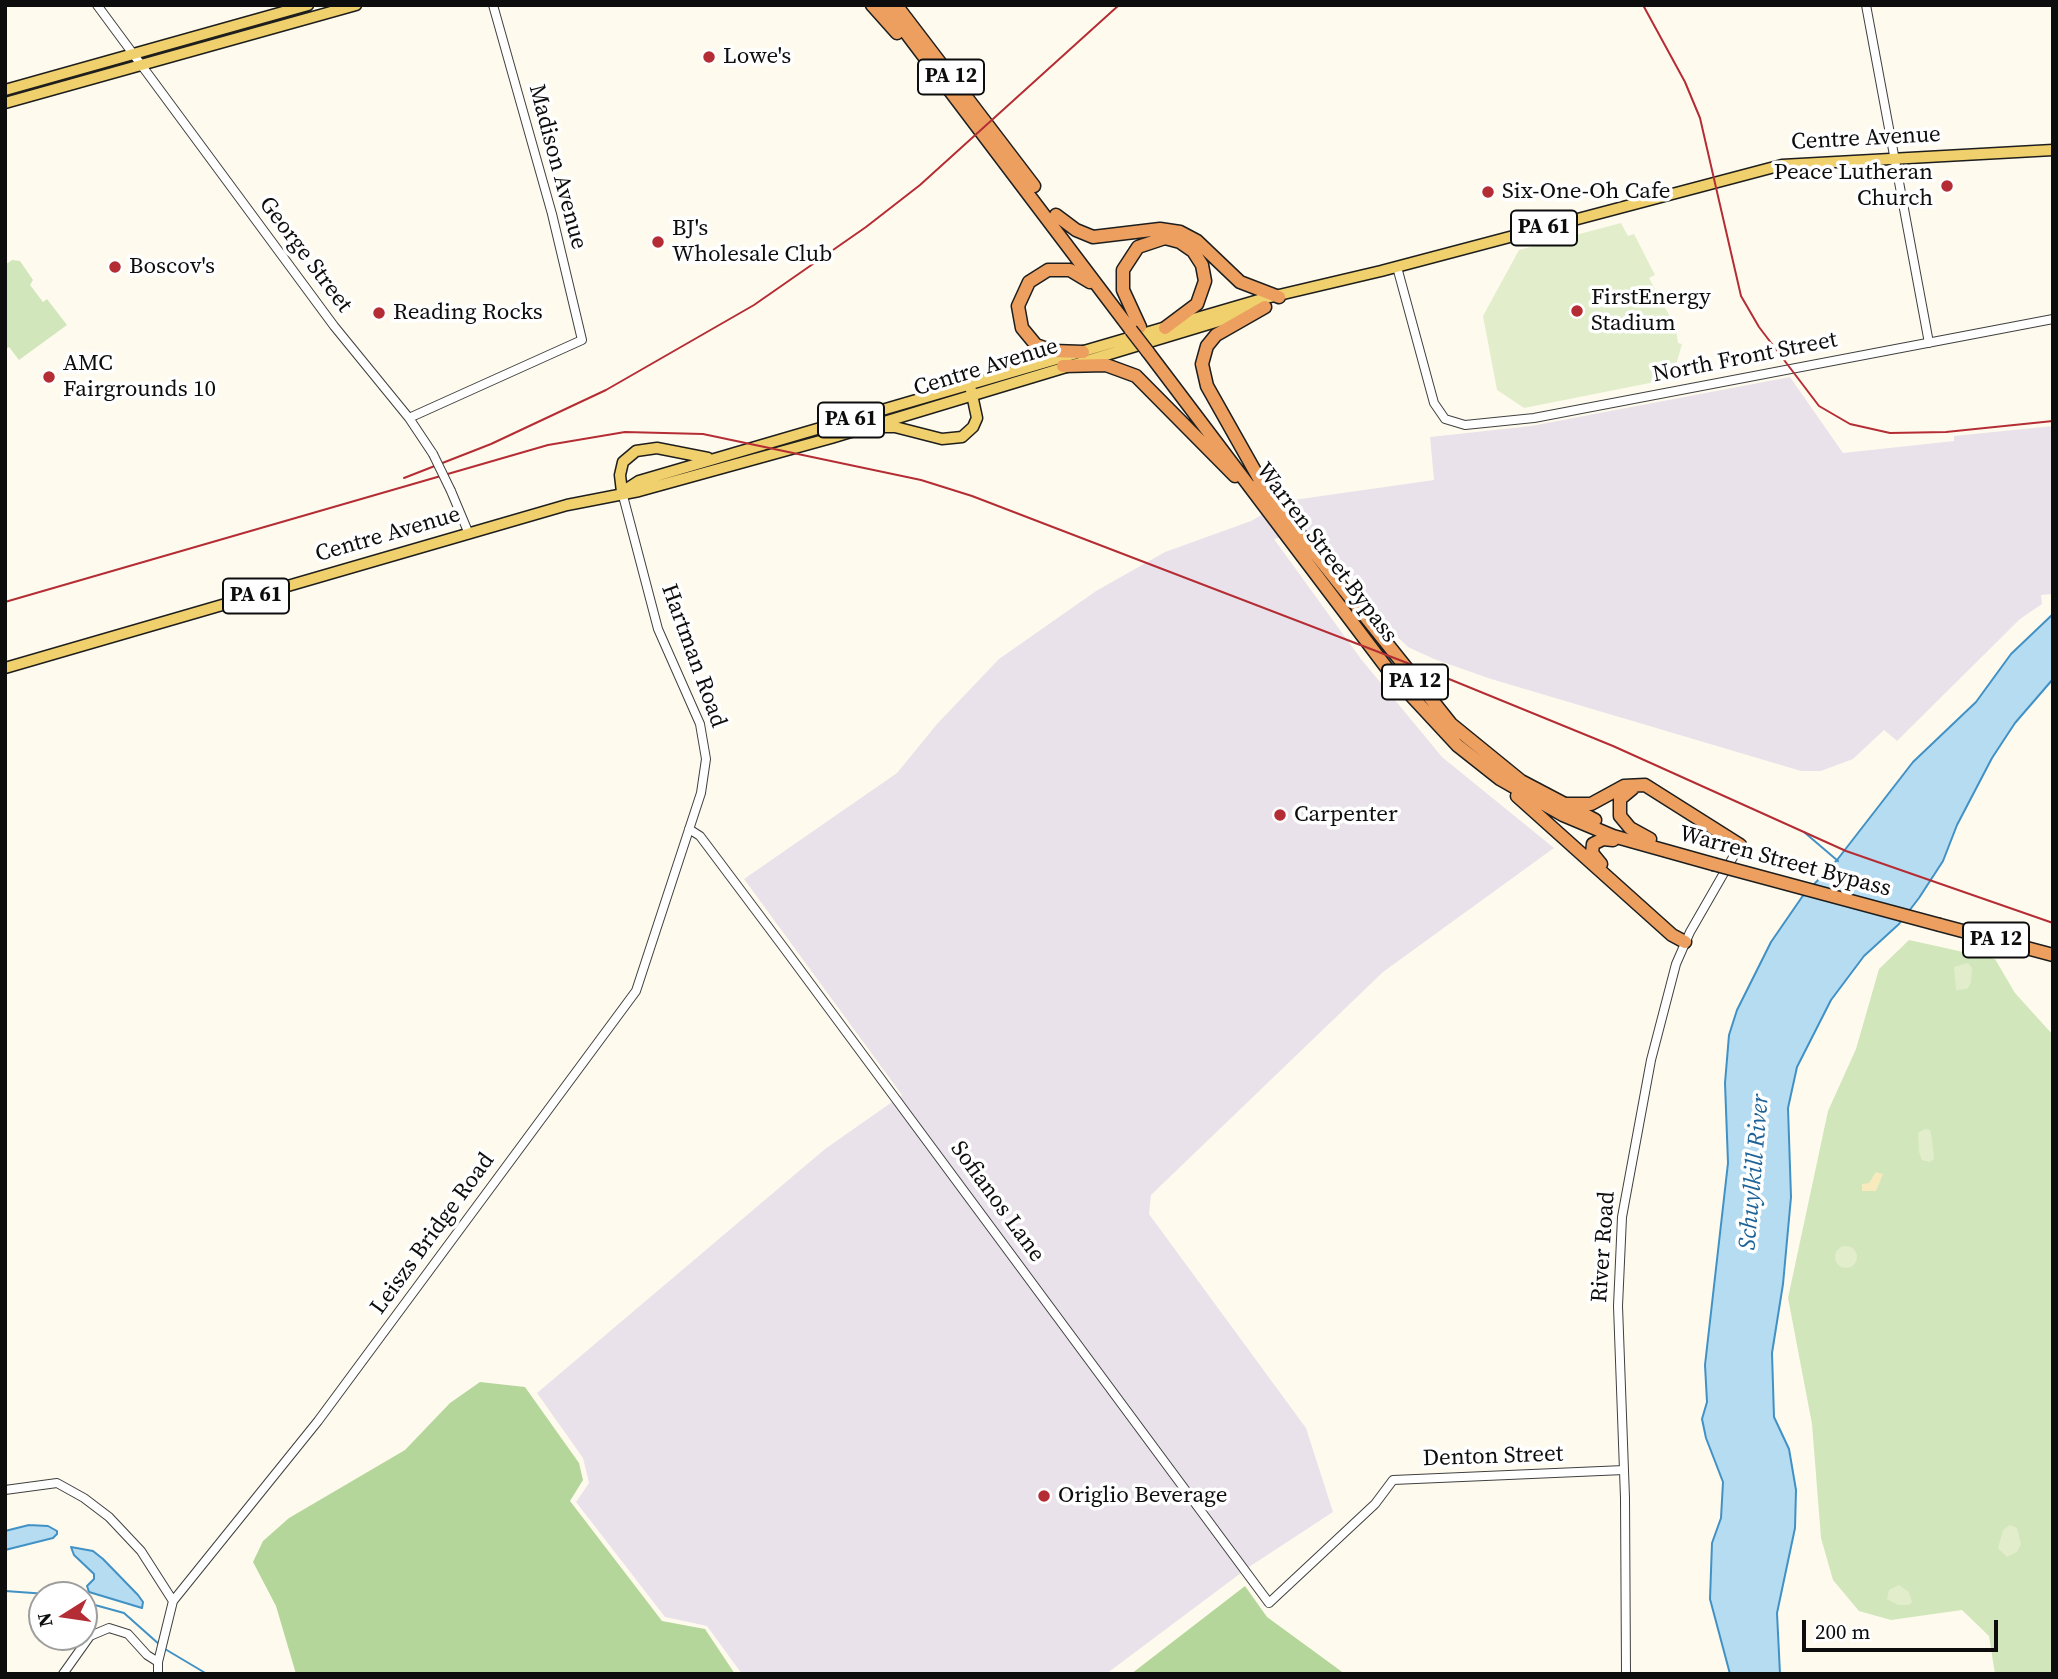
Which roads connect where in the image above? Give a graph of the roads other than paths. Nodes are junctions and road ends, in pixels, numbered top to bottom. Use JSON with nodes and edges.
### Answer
{"nodes":[{"id":1,"x":97,"y":5,"type":"edge"},
{"id":2,"x":308,"y":5,"type":"edge"},
{"id":3,"x":356,"y":5,"type":"edge"},
{"id":4,"x":493,"y":5,"type":"edge"},
{"id":5,"x":872,"y":5,"type":"edge"},
{"id":6,"x":885,"y":5,"type":"edge"},
{"id":7,"x":896,"y":5,"type":"edge"},
{"id":8,"x":1866,"y":5,"type":"edge"},
{"id":9,"x":132,"y":55,"type":"junction"},
{"id":10,"x":140,"y":65,"type":"junction"},
{"id":11,"x":5,"y":90,"type":"edge"},
{"id":12,"x":952,"y":93,"type":"junction"},
{"id":13,"x":5,"y":103,"type":"edge"},
{"id":14,"x":2053,"y":150,"type":"edge"},
{"id":15,"x":1895,"y":158,"type":"junction"},
{"id":16,"x":1056,"y":215,"type":"junction"},
{"id":17,"x":1397,"y":267,"type":"junction"},
{"id":18,"x":1104,"y":294,"type":"junction"},
{"id":19,"x":1279,"y":297,"type":"junction"},
{"id":20,"x":1265,"y":307,"type":"junction"},
{"id":21,"x":2053,"y":319,"type":"edge"},
{"id":22,"x":1136,"y":328,"type":"junction"},
{"id":23,"x":1165,"y":328,"type":"junction"},
{"id":24,"x":1929,"y":343,"type":"junction"},
{"id":25,"x":1083,"y":352,"type":"junction"},
{"id":26,"x":1063,"y":366,"type":"junction"},
{"id":27,"x":971,"y":390,"type":"junction"},
{"id":28,"x":410,"y":418,"type":"junction"},
{"id":29,"x":866,"y":428,"type":"junction"},
{"id":30,"x":725,"y":457,"type":"junction"},
{"id":31,"x":622,"y":492,"type":"junction"},
{"id":32,"x":1264,"y":496,"type":"junction"},
{"id":33,"x":469,"y":534,"type":"junction"},
{"id":34,"x":1298,"y":541,"type":"junction"},
{"id":35,"x":5,"y":668,"type":"edge"},
{"id":36,"x":1485,"y":768,"type":"junction"},
{"id":37,"x":701,"y":793,"type":"joint"},
{"id":38,"x":1550,"y":798,"type":"junction"},
{"id":39,"x":689,"y":829,"type":"junction"},
{"id":40,"x":1650,"y":839,"type":"junction"},
{"id":41,"x":1631,"y":842,"type":"junction"},
{"id":42,"x":1740,"y":845,"type":"junction"},
{"id":43,"x":1715,"y":861,"type":"junction"},
{"id":44,"x":1942,"y":922,"type":"junction"},
{"id":45,"x":1685,"y":942,"type":"junction"},
{"id":46,"x":2053,"y":947,"type":"edge"},
{"id":47,"x":2053,"y":955,"type":"edge"},
{"id":48,"x":1624,"y":1470,"type":"junction"},
{"id":49,"x":5,"y":1490,"type":"edge"},
{"id":50,"x":1375,"y":1504,"type":"joint"},
{"id":51,"x":173,"y":1601,"type":"junction"},
{"id":52,"x":158,"y":1662,"type":"junction"},
{"id":53,"x":64,"y":1674,"type":"edge"},
{"id":54,"x":159,"y":1674,"type":"edge"},
{"id":55,"x":1626,"y":1674,"type":"edge"}],
"edges":[{"from":1,"to":9,"type":"street","name":"George Street"},
{"from":2,"to":9,"type":"main road"},
{"from":3,"to":10,"type":"main road"},
{"from":4,"to":28,"type":"street","name":"Madison Avenue"},
{"from":5,"to":12,"type":"highway"},
{"from":6,"to":12,"type":"highway","name":"Warren Street Bypass","number":"PA 12"},
{"from":7,"to":16,"type":"highway","name":"Warren Street Bypass","number":"PA 12"},
{"from":8,"to":15,"type":"street"},
{"from":9,"to":10,"type":"street","name":"George Street"},
{"from":9,"to":11,"type":"main road"},
{"from":10,"to":13,"type":"main road"},
{"from":10,"to":28,"type":"street","name":"George Street"},
{"from":12,"to":18,"type":"highway","name":"Warren Street Bypass","number":"PA 12"},
{"from":14,"to":15,"type":"main road","name":"Centre Avenue","number":"PA 61"},
{"from":15,"to":17,"type":"main road","name":"Centre Avenue","number":"PA 61"},
{"from":15,"to":24,"type":"street"},
{"from":16,"to":19,"type":"highway"},
{"from":16,"to":22,"type":"highway","name":"Warren Street Bypass","number":"PA 12"},
{"from":17,"to":19,"type":"main road","name":"Centre Avenue","number":"PA 61"},
{"from":17,"to":24,"type":"street","name":"North Front Street"},
{"from":18,"to":22,"type":"highway","name":"Warren Street Bypass","number":"PA 12"},
{"from":18,"to":25,"type":"highway"},
{"from":19,"to":20,"type":"main road","name":"Centre Avenue","number":"PA 61"},
{"from":19,"to":23,"type":"main road","name":"Centre Avenue","number":"PA 61"},
{"from":20,"to":26,"type":"main road","name":"Centre Avenue","number":"PA 61"},
{"from":20,"to":32,"type":"highway"},
{"from":21,"to":24,"type":"street","name":"North Front Street"},
{"from":22,"to":23,"type":"highway"},
{"from":22,"to":32,"type":"highway","name":"Warren Street Bypass","number":"PA 12","bridge":true},
{"from":23,"to":25,"type":"main road","name":"Centre Avenue","number":"PA 61"},
{"from":25,"to":27,"type":"main road","name":"Centre Avenue","number":"PA 61"},
{"from":26,"to":27,"type":"main road","name":"Centre Avenue","number":"PA 61"},
{"from":26,"to":32,"type":"highway"},
{"from":27,"to":29,"type":"main road","name":"Centre Avenue","number":"PA 61"},
{"from":27,"to":29,"type":"main road"},
{"from":27,"to":30,"type":"main road","name":"Centre Avenue","number":"PA 61"},
{"from":28,"to":33,"type":"street","name":"George Street","bridge":true},
{"from":29,"to":31,"type":"main road","name":"Centre Avenue","number":"PA 61"},
{"from":30,"to":31,"type":"main road","name":"Centre Avenue","number":"PA 61"},
{"from":30,"to":31,"type":"main road"},
{"from":31,"to":33,"type":"main road","name":"Centre Avenue","number":"PA 61"},
{"from":31,"to":37,"type":"street","name":"Hartman Road"},
{"from":32,"to":34,"type":"highway","name":"Warren Street Bypass","number":"PA 12"},
{"from":33,"to":35,"type":"main road","name":"Centre Avenue","number":"PA 61"},
{"from":34,"to":36,"type":"highway","name":"Warren Street Bypass","number":"PA 12"},
{"from":34,"to":38,"type":"highway","name":"Warren Street Bypass","number":"PA 12"},
{"from":36,"to":41,"type":"highway","name":"Warren Street Bypass","number":"PA 12"},
{"from":36,"to":45,"type":"highway"},
{"from":37,"to":39,"type":"street","name":"Leiszs Bridge Road"},
{"from":38,"to":40,"type":"highway","name":"Warren Street Bypass","number":"PA 12"},
{"from":38,"to":42,"type":"highway"},
{"from":39,"to":50,"type":"street","name":"Sofianos Lane"},
{"from":39,"to":51,"type":"street","name":"Leiszs Bridge Road"},
{"from":40,"to":42,"type":"highway"},
{"from":40,"to":43,"type":"highway","name":"Warren Street Bypass","number":"PA 12"},
{"from":41,"to":43,"type":"highway","name":"Warren Street Bypass","number":"PA 12"},
{"from":41,"to":45,"type":"highway"},
{"from":42,"to":45,"type":"street","name":"River Road"},
{"from":43,"to":44,"type":"highway","name":"Warren Street Bypass","number":"PA 12","bridge":true},
{"from":44,"to":46,"type":"highway","name":"Warren Street Bypass","number":"PA 12"},
{"from":44,"to":47,"type":"highway","name":"Warren Street Bypass","number":"PA 12"},
{"from":45,"to":48,"type":"street","name":"River Road"},
{"from":48,"to":50,"type":"street","name":"Denton Street"},
{"from":48,"to":55,"type":"street","name":"River Road"},
{"from":49,"to":51,"type":"street"},
{"from":51,"to":52,"type":"street","name":"Leiszs Bridge Road"},
{"from":52,"to":53,"type":"street"},
{"from":52,"to":54,"type":"street","name":"Leiszs Bridge Road"}]}
